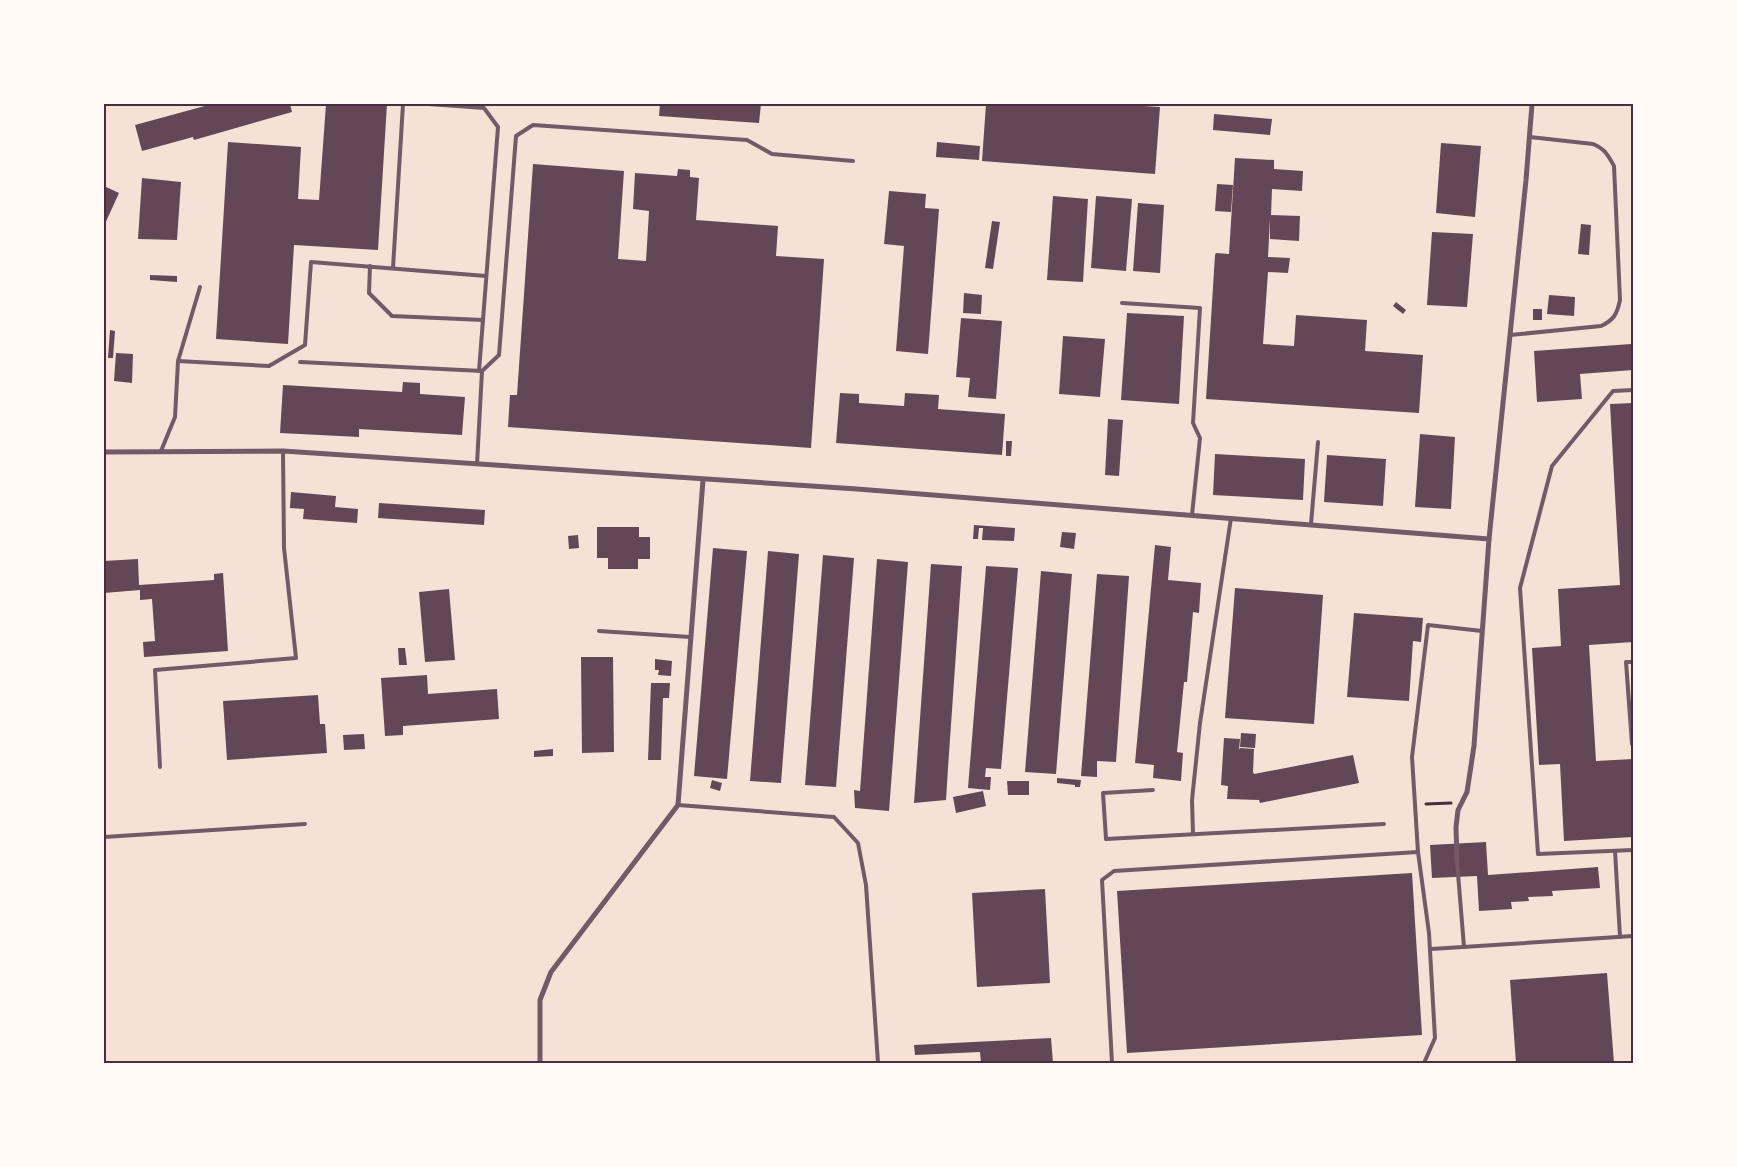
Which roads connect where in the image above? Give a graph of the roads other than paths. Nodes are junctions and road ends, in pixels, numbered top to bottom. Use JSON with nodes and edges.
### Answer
{"nodes":[{"id":1,"x":403,"y":104,"type":"edge"},
{"id":2,"x":428,"y":104,"type":"edge"},
{"id":3,"x":1532,"y":104,"type":"edge"},
{"id":4,"x":1530,"y":138,"type":"junction"},
{"id":5,"x":853,"y":161,"type":"dead end"},
{"id":6,"x":370,"y":266,"type":"junction"},
{"id":7,"x":392,"y":268,"type":"junction"},
{"id":8,"x":486,"y":276,"type":"junction"},
{"id":9,"x":200,"y":287,"type":"dead end"},
{"id":10,"x":1122,"y":303,"type":"dead end"},
{"id":11,"x":483,"y":320,"type":"junction"},
{"id":12,"x":1510,"y":335,"type":"junction"},
{"id":13,"x":178,"y":361,"type":"junction"},
{"id":14,"x":300,"y":362,"type":"dead end"},
{"id":15,"x":480,"y":371,"type":"junction"},
{"id":16,"x":1633,"y":390,"type":"edge"},
{"id":17,"x":1318,"y":442,"type":"dead end"},
{"id":18,"x":161,"y":451,"type":"junction"},
{"id":19,"x":283,"y":451,"type":"junction"},
{"id":20,"x":104,"y":452,"type":"edge"},
{"id":21,"x":477,"y":464,"type":"junction"},
{"id":22,"x":702,"y":480,"type":"junction"},
{"id":23,"x":1192,"y":515,"type":"junction"},
{"id":24,"x":1231,"y":518,"type":"junction"},
{"id":25,"x":1311,"y":524,"type":"junction"},
{"id":26,"x":1489,"y":538,"type":"junction"},
{"id":27,"x":599,"y":630,"type":"dead end"},
{"id":28,"x":1482,"y":631,"type":"junction"},
{"id":29,"x":690,"y":637,"type":"junction"},
{"id":30,"x":1633,"y":662,"type":"edge"},
{"id":31,"x":1632,"y":744,"type":"dead end"},
{"id":32,"x":160,"y":767,"type":"dead end"},
{"id":33,"x":1153,"y":790,"type":"dead end"},
{"id":34,"x":678,"y":805,"type":"junction"},
{"id":35,"x":305,"y":824,"type":"dead end"},
{"id":36,"x":1384,"y":824,"type":"dead end"},
{"id":37,"x":1193,"y":834,"type":"junction"},
{"id":38,"x":104,"y":837,"type":"edge"},
{"id":39,"x":1633,"y":850,"type":"edge"},
{"id":40,"x":1615,"y":851,"type":"junction"},
{"id":41,"x":1418,"y":852,"type":"junction"},
{"id":42,"x":1457,"y":861,"type":"joint"},
{"id":43,"x":1633,"y":936,"type":"edge"},
{"id":44,"x":1620,"y":937,"type":"junction"},
{"id":45,"x":1464,"y":947,"type":"junction"},
{"id":46,"x":1431,"y":949,"type":"junction"},
{"id":47,"x":540,"y":1063,"type":"edge"},
{"id":48,"x":878,"y":1063,"type":"edge"},
{"id":49,"x":1112,"y":1063,"type":"edge"},
{"id":50,"x":1424,"y":1063,"type":"edge"}],
"edges":[{"from":1,"to":7,"type":"lane"},
{"from":2,"to":8,"type":"lane"},
{"from":3,"to":4,"type":"street"},
{"from":4,"to":12,"type":"street"},
{"from":4,"to":12,"type":"lane"},
{"from":5,"to":15,"type":"lane"},
{"from":6,"to":7,"type":"lane"},
{"from":6,"to":11,"type":"lane"},
{"from":6,"to":13,"type":"lane"},
{"from":7,"to":8,"type":"lane"},
{"from":8,"to":11,"type":"lane"},
{"from":9,"to":13,"type":"lane"},
{"from":10,"to":23,"type":"lane"},
{"from":11,"to":15,"type":"lane"},
{"from":12,"to":26,"type":"street"},
{"from":13,"to":18,"type":"lane"},
{"from":14,"to":15,"type":"lane"},
{"from":15,"to":21,"type":"lane"},
{"from":16,"to":40,"type":"lane"},
{"from":17,"to":25,"type":"lane"},
{"from":18,"to":19,"type":"street"},
{"from":18,"to":20,"type":"street"},
{"from":19,"to":21,"type":"street"},
{"from":19,"to":32,"type":"lane"},
{"from":21,"to":22,"type":"street"},
{"from":22,"to":23,"type":"street"},
{"from":22,"to":29,"type":"street"},
{"from":23,"to":24,"type":"street"},
{"from":24,"to":25,"type":"street"},
{"from":24,"to":37,"type":"lane"},
{"from":25,"to":26,"type":"street"},
{"from":26,"to":28,"type":"street"},
{"from":27,"to":29,"type":"lane"},
{"from":28,"to":41,"type":"lane"},
{"from":28,"to":42,"type":"street"},
{"from":29,"to":34,"type":"street"},
{"from":30,"to":31,"type":"lane"},
{"from":33,"to":37,"type":"lane"},
{"from":34,"to":47,"type":"street"},
{"from":34,"to":48,"type":"lane"},
{"from":35,"to":38,"type":"lane"},
{"from":36,"to":37,"type":"lane"},
{"from":39,"to":40,"type":"lane"},
{"from":40,"to":44,"type":"lane"},
{"from":41,"to":46,"type":"lane"},
{"from":41,"to":49,"type":"lane"},
{"from":42,"to":45,"type":"lane"},
{"from":43,"to":44,"type":"lane"},
{"from":44,"to":45,"type":"lane"},
{"from":45,"to":46,"type":"lane"},
{"from":46,"to":50,"type":"lane"}]}
